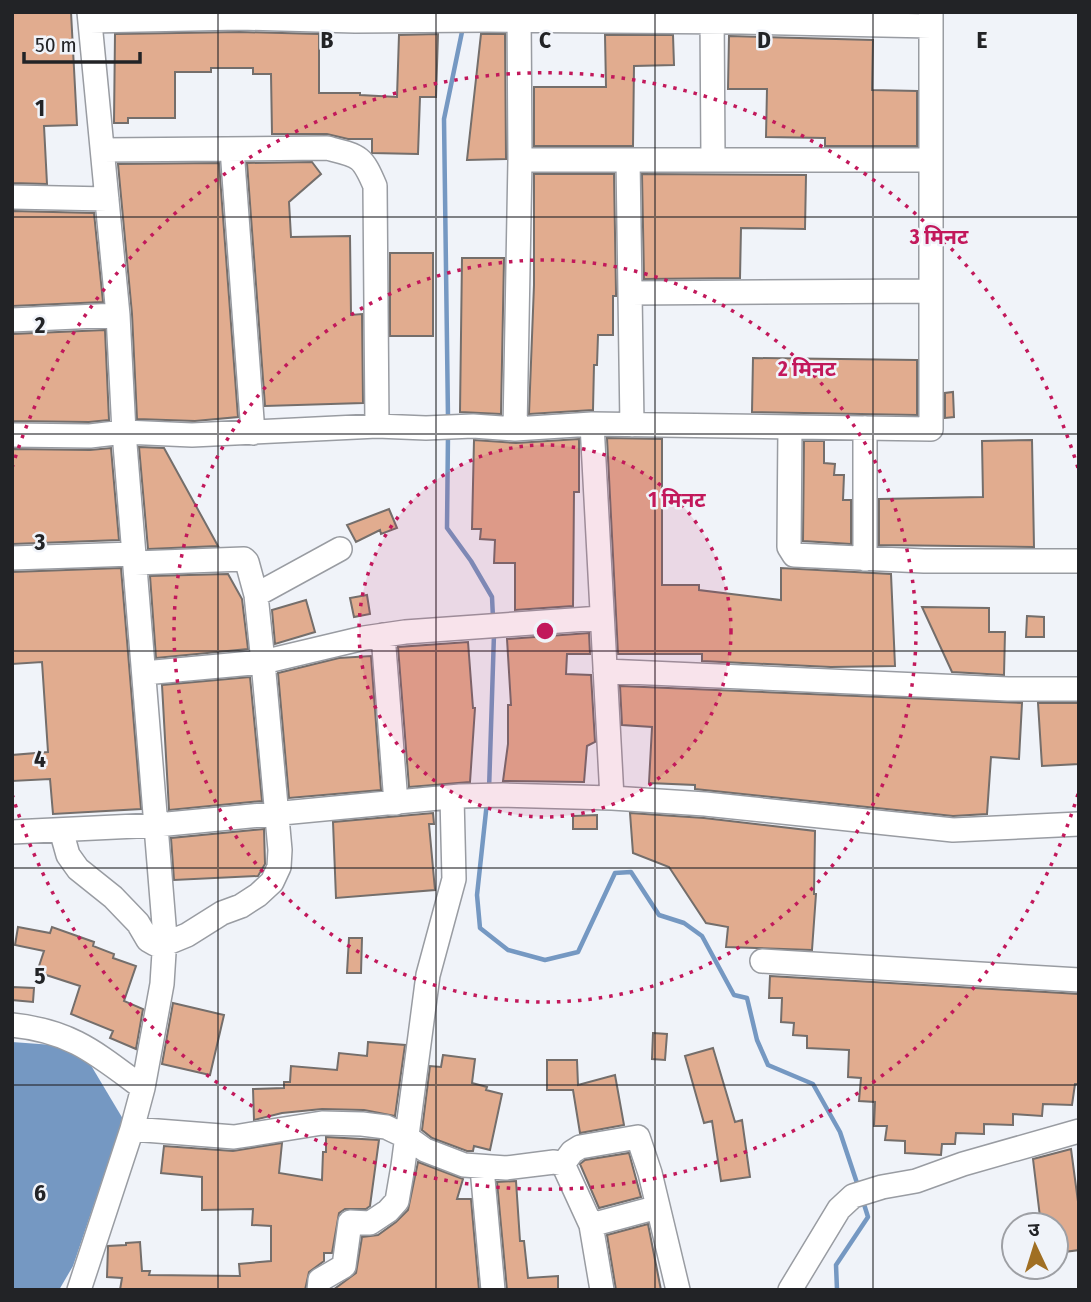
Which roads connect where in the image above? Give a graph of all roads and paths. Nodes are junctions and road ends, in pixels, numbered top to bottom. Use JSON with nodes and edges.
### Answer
{"nodes":[{"id":1,"x":90,"y":16,"type":"edge"},
{"id":2,"x":339,"y":17,"type":"edge"},
{"id":3,"x":519,"y":17,"type":"edge"},
{"id":4,"x":711,"y":17,"type":"edge"},
{"id":5,"x":931,"y":19,"type":"edge"},
{"id":6,"x":232,"y":149,"type":"junction"},
{"id":7,"x":103,"y":150,"type":"junction"},
{"id":8,"x":713,"y":159,"type":"junction"},
{"id":9,"x":520,"y":160,"type":"junction"},
{"id":10,"x":628,"y":160,"type":"junction"},
{"id":11,"x":930,"y":160,"type":"junction"},
{"id":12,"x":12,"y":197,"type":"edge"},
{"id":13,"x":107,"y":199,"type":"junction"},
{"id":14,"x":929,"y":291,"type":"junction"},
{"id":15,"x":630,"y":293,"type":"junction"},
{"id":16,"x":118,"y":315,"type":"junction"},
{"id":17,"x":12,"y":320,"type":"edge"},
{"id":18,"x":592,"y":424,"type":"junction"},
{"id":19,"x":632,"y":425,"type":"junction"},
{"id":20,"x":377,"y":426,"type":"junction"},
{"id":21,"x":790,"y":427,"type":"junction"},
{"id":22,"x":866,"y":428,"type":"junction"},
{"id":23,"x":515,"y":429,"type":"junction"},
{"id":24,"x":124,"y":432,"type":"junction"},
{"id":25,"x":253,"y":433,"type":"junction"},
{"id":26,"x":12,"y":435,"type":"edge"},
{"id":27,"x":340,"y":549,"type":"dead end"},
{"id":28,"x":12,"y":558,"type":"edge"},
{"id":29,"x":135,"y":558,"type":"junction"},
{"id":30,"x":865,"y":559,"type":"junction"},
{"id":31,"x":1079,"y":561,"type":"edge"},
{"id":32,"x":256,"y":595,"type":"junction"},
{"id":33,"x":601,"y":618,"type":"junction"},
{"id":34,"x":383,"y":635,"type":"junction"},
{"id":35,"x":263,"y":662,"type":"junction"},
{"id":36,"x":605,"y":671,"type":"junction"},
{"id":37,"x":144,"y":673,"type":"junction"},
{"id":38,"x":1079,"y":689,"type":"edge"},
{"id":39,"x":456,"y":797,"type":"junction"},
{"id":40,"x":612,"y":798,"type":"junction"},
{"id":41,"x":396,"y":803,"type":"junction"},
{"id":42,"x":276,"y":813,"type":"junction"},
{"id":43,"x":1079,"y":824,"type":"edge"},
{"id":44,"x":157,"y":825,"type":"junction"},
{"id":45,"x":61,"y":830,"type":"junction"},
{"id":46,"x":12,"y":832,"type":"edge"},
{"id":47,"x":165,"y":944,"type":"junction"},
{"id":48,"x":762,"y":961,"type":"dead end"},
{"id":49,"x":1079,"y":980,"type":"edge"},
{"id":50,"x":12,"y":1025,"type":"edge"},
{"id":51,"x":143,"y":1088,"type":"junction"},
{"id":52,"x":132,"y":1129,"type":"junction"},
{"id":53,"x":1079,"y":1131,"type":"edge"},
{"id":54,"x":407,"y":1138,"type":"junction"},
{"id":55,"x":563,"y":1164,"type":"junction"},
{"id":56,"x":482,"y":1168,"type":"junction"},
{"id":57,"x":658,"y":1207,"type":"junction"},
{"id":58,"x":591,"y":1225,"type":"junction"},
{"id":59,"x":79,"y":1290,"type":"edge"},
{"id":60,"x":319,"y":1290,"type":"edge"},
{"id":61,"x":493,"y":1290,"type":"edge"},
{"id":62,"x":602,"y":1290,"type":"edge"},
{"id":63,"x":678,"y":1290,"type":"edge"},
{"id":64,"x":790,"y":1290,"type":"edge"}],
"edges":[{"from":1,"to":2,"type":"street"},
{"from":1,"to":7,"type":"street"},
{"from":2,"to":3,"type":"street"},
{"from":3,"to":4,"type":"street"},
{"from":3,"to":9,"type":"street"},
{"from":4,"to":5,"type":"street"},
{"from":4,"to":8,"type":"street"},
{"from":5,"to":11,"type":"street"},
{"from":6,"to":7,"type":"street"},
{"from":6,"to":20,"type":"street"},
{"from":6,"to":25,"type":"street"},
{"from":7,"to":13,"type":"street"},
{"from":8,"to":10,"type":"street"},
{"from":8,"to":11,"type":"street"},
{"from":9,"to":10,"type":"street"},
{"from":9,"to":23,"type":"street"},
{"from":10,"to":15,"type":"street"},
{"from":11,"to":14,"type":"street"},
{"from":12,"to":13,"type":"street"},
{"from":13,"to":16,"type":"street"},
{"from":14,"to":15,"type":"street"},
{"from":14,"to":22,"type":"street"},
{"from":15,"to":19,"type":"street"},
{"from":16,"to":17,"type":"street"},
{"from":16,"to":24,"type":"street"},
{"from":18,"to":19,"type":"street"},
{"from":18,"to":23,"type":"street"},
{"from":18,"to":33,"type":"street"},
{"from":19,"to":21,"type":"street"},
{"from":20,"to":23,"type":"street"},
{"from":20,"to":25,"type":"street"},
{"from":21,"to":22,"type":"street"},
{"from":21,"to":30,"type":"street"},
{"from":22,"to":30,"type":"street"},
{"from":24,"to":25,"type":"street"},
{"from":24,"to":26,"type":"street"},
{"from":24,"to":29,"type":"street"},
{"from":27,"to":32,"type":"street"},
{"from":28,"to":29,"type":"street"},
{"from":29,"to":32,"type":"street"},
{"from":29,"to":37,"type":"street"},
{"from":30,"to":31,"type":"street"},
{"from":32,"to":35,"type":"street"},
{"from":33,"to":34,"type":"street"},
{"from":33,"to":36,"type":"street"},
{"from":34,"to":35,"type":"street"},
{"from":34,"to":41,"type":"street"},
{"from":35,"to":37,"type":"street"},
{"from":35,"to":42,"type":"street"},
{"from":36,"to":38,"type":"street"},
{"from":36,"to":40,"type":"street"},
{"from":37,"to":44,"type":"street"},
{"from":39,"to":40,"type":"street"},
{"from":39,"to":41,"type":"street"},
{"from":39,"to":54,"type":"street"},
{"from":40,"to":43,"type":"street"},
{"from":41,"to":42,"type":"street"},
{"from":42,"to":44,"type":"street"},
{"from":42,"to":47,"type":"street"},
{"from":44,"to":45,"type":"street"},
{"from":44,"to":47,"type":"street"},
{"from":45,"to":46,"type":"street"},
{"from":45,"to":47,"type":"street"},
{"from":47,"to":51,"type":"street"},
{"from":48,"to":49,"type":"street"},
{"from":50,"to":51,"type":"street"},
{"from":51,"to":52,"type":"street"},
{"from":52,"to":54,"type":"street"},
{"from":52,"to":59,"type":"street"},
{"from":53,"to":64,"type":"street"},
{"from":54,"to":56,"type":"street"},
{"from":54,"to":60,"type":"street"},
{"from":55,"to":56,"type":"street"},
{"from":55,"to":57,"type":"street"},
{"from":55,"to":58,"type":"street"},
{"from":56,"to":61,"type":"street"},
{"from":57,"to":58,"type":"street"},
{"from":57,"to":63,"type":"street"},
{"from":58,"to":62,"type":"street"}]}
